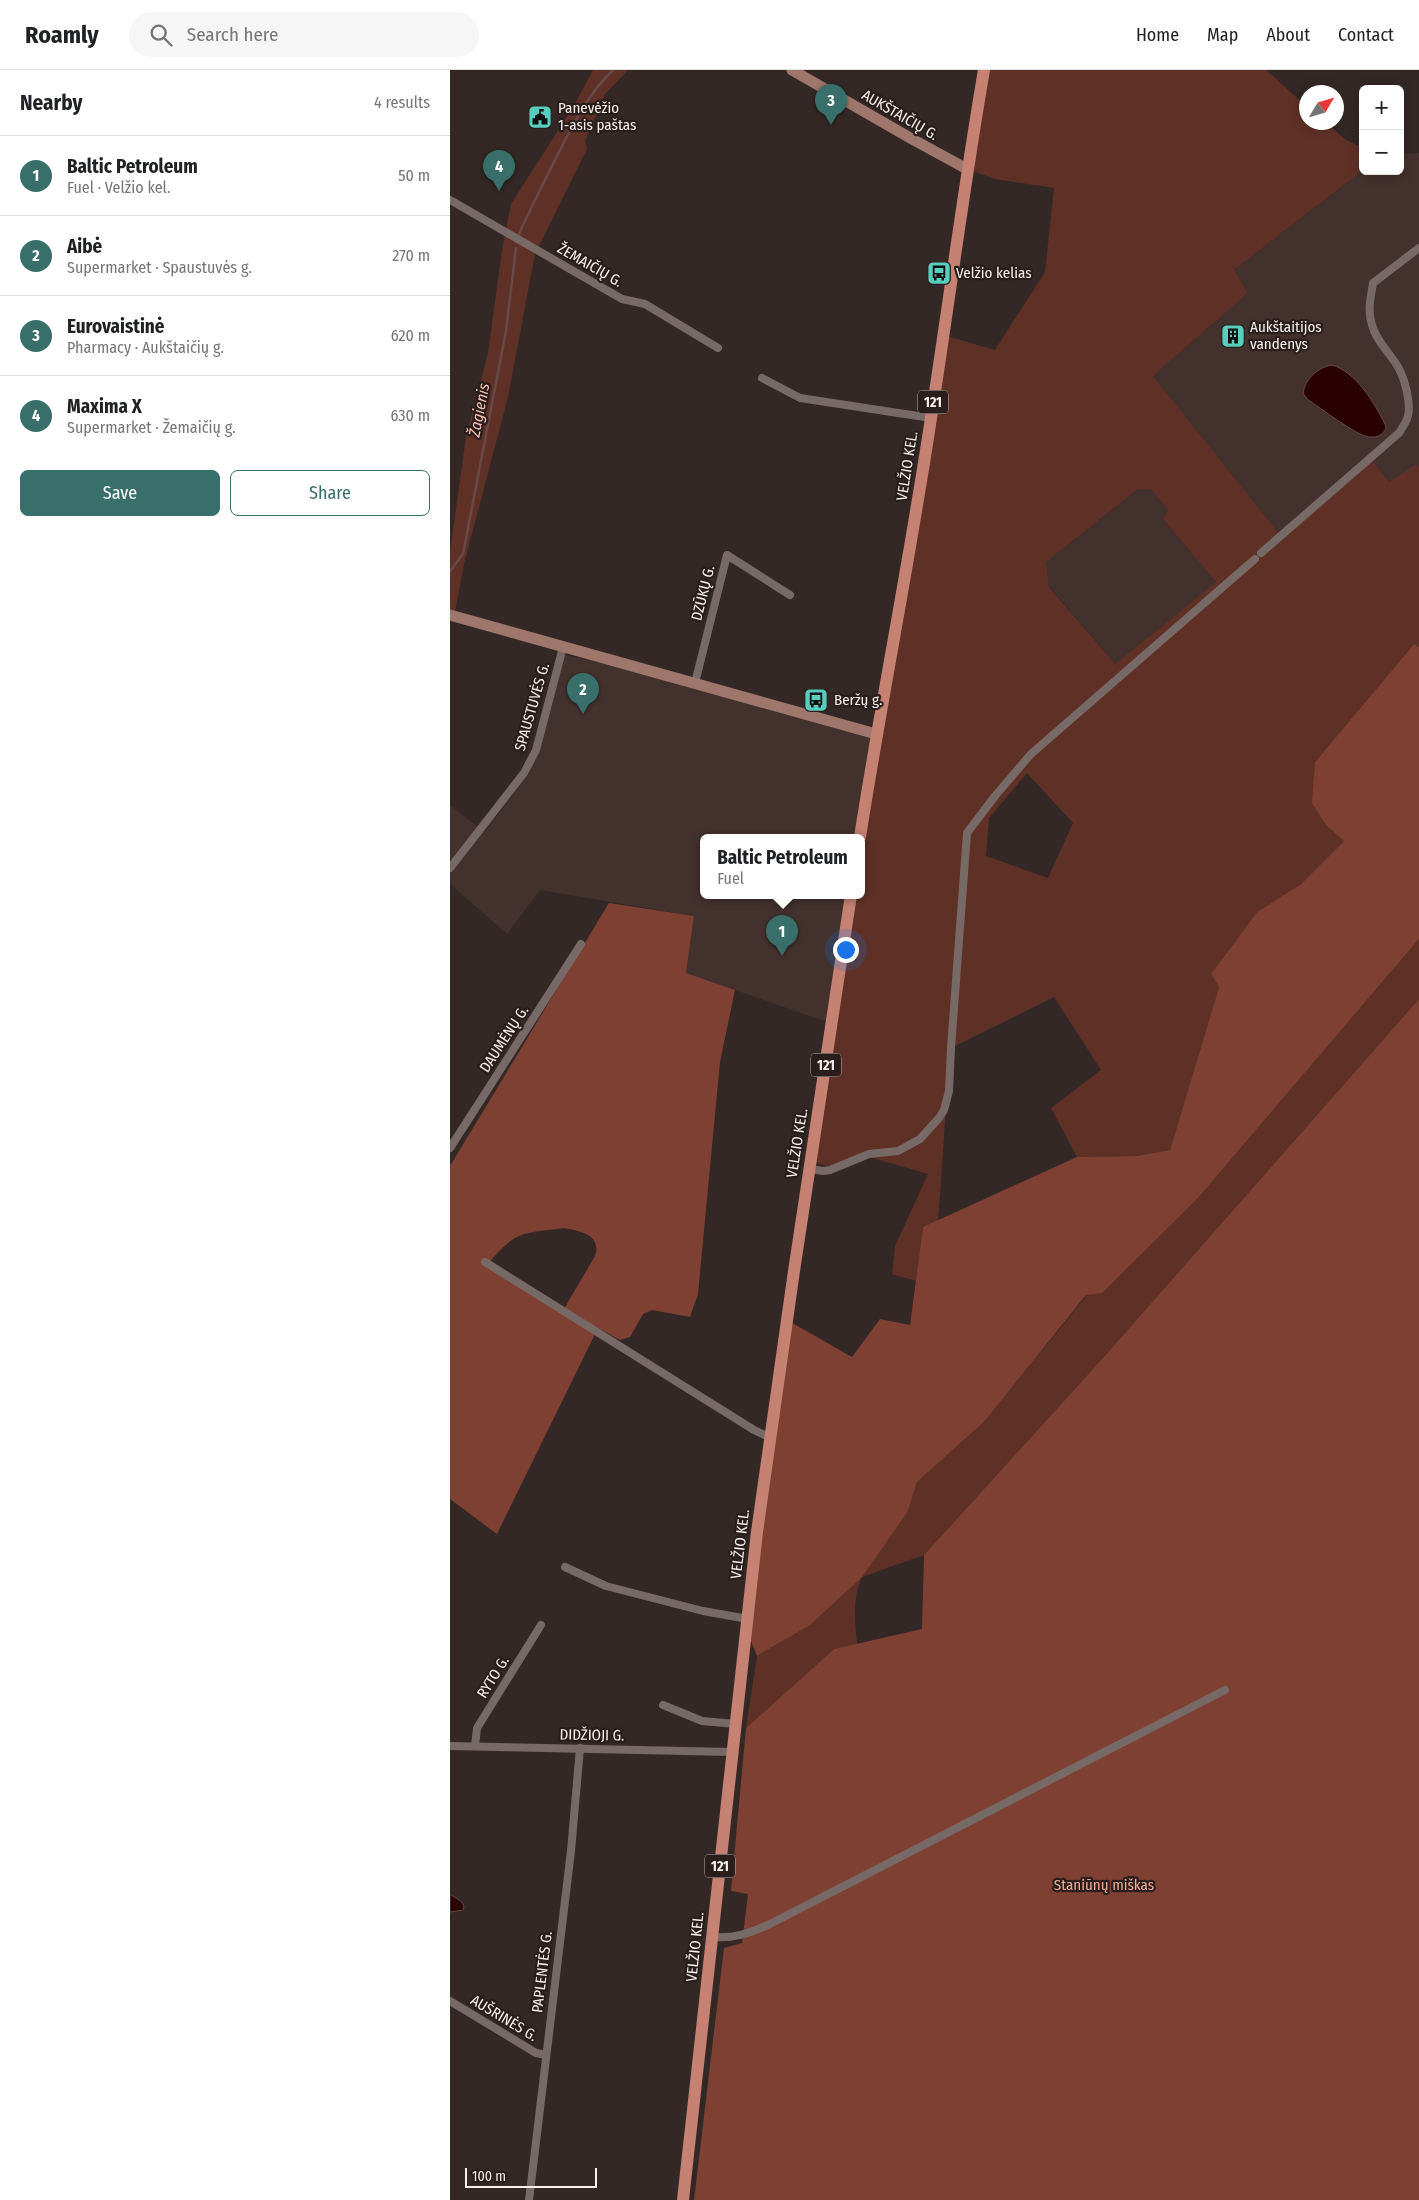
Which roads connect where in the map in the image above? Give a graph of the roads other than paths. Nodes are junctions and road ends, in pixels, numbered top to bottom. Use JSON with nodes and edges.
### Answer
{"nodes":[{"id":1,"x":792,"y":70,"type":"edge"},
{"id":2,"x":984,"y":70,"type":"edge"},
{"id":3,"x":967,"y":169,"type":"junction"},
{"id":4,"x":450,"y":200,"type":"edge"},
{"id":5,"x":1419,"y":248,"type":"edge"},
{"id":6,"x":718,"y":348,"type":"dead end"},
{"id":7,"x":762,"y":378,"type":"dead end"},
{"id":8,"x":931,"y":418,"type":"junction"},
{"id":9,"x":1261,"y":553,"type":"dead end"},
{"id":10,"x":1255,"y":559,"type":"dead end"},
{"id":11,"x":790,"y":595,"type":"dead end"},
{"id":12,"x":450,"y":616,"type":"edge"},
{"id":13,"x":563,"y":647,"type":"junction"},
{"id":14,"x":695,"y":683,"type":"junction"},
{"id":15,"x":876,"y":734,"type":"junction"},
{"id":16,"x":860,"y":834,"type":"edge"},
{"id":17,"x":450,"y":868,"type":"edge"},
{"id":18,"x":851,"y":899,"type":"edge"},
{"id":19,"x":581,"y":944,"type":"dead end"},
{"id":20,"x":450,"y":1148,"type":"edge"},
{"id":21,"x":810,"y":1169,"type":"junction"},
{"id":22,"x":485,"y":1262,"type":"dead end"},
{"id":23,"x":771,"y":1438,"type":"junction"},
{"id":24,"x":565,"y":1567,"type":"dead end"},
{"id":25,"x":748,"y":1619,"type":"junction"},
{"id":26,"x":541,"y":1625,"type":"dead end"},
{"id":27,"x":1224,"y":1690,"type":"dead end"},
{"id":28,"x":663,"y":1704,"type":"dead end"},
{"id":29,"x":736,"y":1724,"type":"junction"},
{"id":30,"x":450,"y":1746,"type":"edge"},
{"id":31,"x":475,"y":1746,"type":"junction"},
{"id":32,"x":580,"y":1748,"type":"junction"},
{"id":33,"x":732,"y":1752,"type":"junction"},
{"id":34,"x":712,"y":1937,"type":"junction"},
{"id":35,"x":450,"y":2001,"type":"edge"},
{"id":36,"x":546,"y":2056,"type":"junction"},
{"id":37,"x":530,"y":2200,"type":"edge"},
{"id":38,"x":683,"y":2200,"type":"edge"}],
"edges":[{"from":1,"to":3,"type":"main road","name":"AUKŠTAIČIŲ G."},
{"from":2,"to":3,"type":"main road","name":"VELŽIO KEL.","number":"121"},
{"from":3,"to":8,"type":"main road","name":"VELŽIO KEL.","number":"121"},
{"from":4,"to":6,"type":"street","name":"ŽEMAIČIŲ G."},
{"from":5,"to":9,"type":"street"},
{"from":7,"to":8,"type":"street"},
{"from":8,"to":15,"type":"main road","name":"VELŽIO KEL.","number":"121"},
{"from":10,"to":21,"type":"street"},
{"from":11,"to":14,"type":"street","name":"DZŪKŲ G."},
{"from":12,"to":13,"type":"main road"},
{"from":13,"to":14,"type":"main road"},
{"from":13,"to":17,"type":"street","name":"SPAUSTUVĖS G."},
{"from":14,"to":15,"type":"main road"},
{"from":15,"to":16,"type":"main road","name":"VELŽIO KEL.","number":"121"},
{"from":18,"to":21,"type":"main road","name":"VELŽIO KEL.","number":"121"},
{"from":19,"to":20,"type":"street","name":"DAUMĖNŲ G."},
{"from":21,"to":23,"type":"main road","name":"VELŽIO KEL.","number":"121"},
{"from":22,"to":23,"type":"street"},
{"from":23,"to":25,"type":"main road","name":"VELŽIO KEL.","number":"121"},
{"from":24,"to":25,"type":"street"},
{"from":25,"to":29,"type":"main road","name":"VELŽIO KEL.","number":"121"},
{"from":26,"to":31,"type":"street","name":"RYTO G."},
{"from":27,"to":34,"type":"street"},
{"from":28,"to":29,"type":"street"},
{"from":29,"to":33,"type":"main road","name":"VELŽIO KEL.","number":"121"},
{"from":30,"to":31,"type":"street","name":"DIDŽIOJI G."},
{"from":31,"to":32,"type":"street","name":"DIDŽIOJI G."},
{"from":32,"to":33,"type":"street","name":"DIDŽIOJI G."},
{"from":32,"to":36,"type":"street","name":"PAPLENTĖS G."},
{"from":33,"to":34,"type":"main road","name":"VELŽIO KEL.","number":"121"},
{"from":34,"to":38,"type":"main road","name":"VELŽIO KEL.","number":"121"},
{"from":35,"to":36,"type":"street","name":"AUŠRINĖS G."},
{"from":36,"to":37,"type":"street","name":"PAPLENTĖS G."}]}
